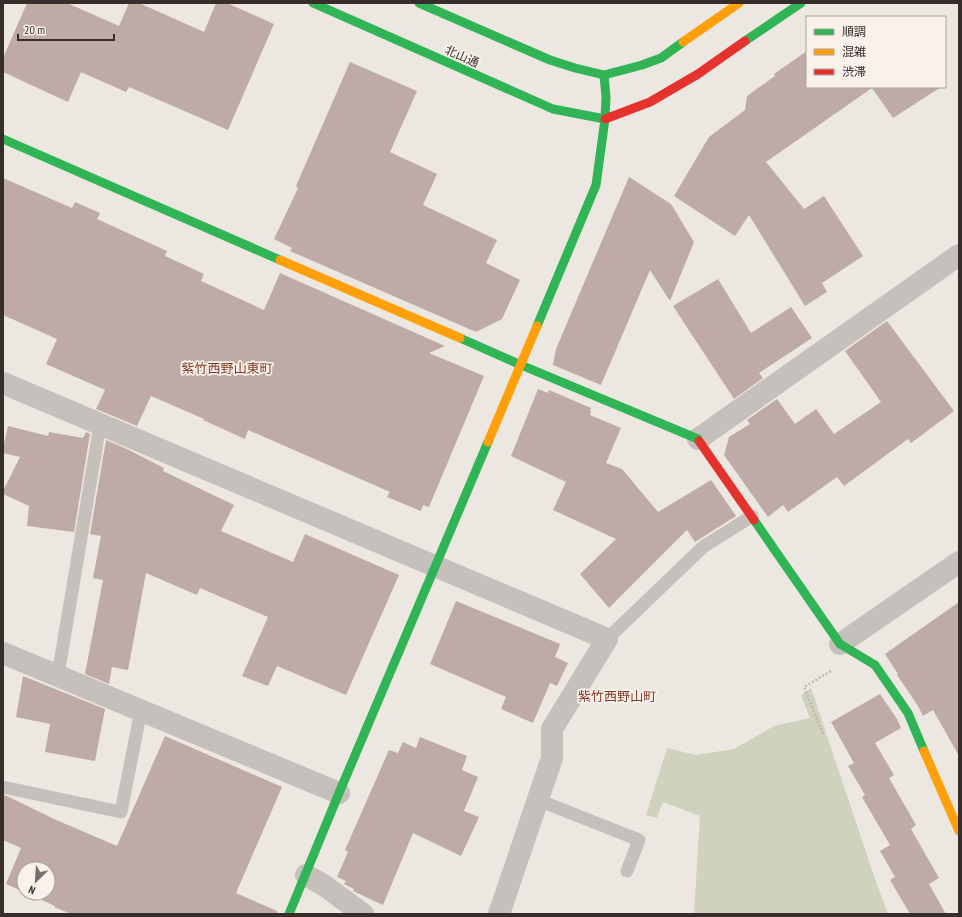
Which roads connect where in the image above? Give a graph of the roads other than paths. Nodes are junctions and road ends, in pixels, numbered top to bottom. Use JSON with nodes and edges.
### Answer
{"nodes":[{"id":1,"x":313,"y":3,"type":"edge"},
{"id":2,"x":419,"y":3,"type":"edge"},
{"id":3,"x":739,"y":3,"type":"edge"},
{"id":4,"x":801,"y":3,"type":"edge"},
{"id":5,"x":604,"y":74,"type":"junction"},
{"id":6,"x":605,"y":119,"type":"junction"},
{"id":7,"x":3,"y":139,"type":"edge"},
{"id":8,"x":959,"y":255,"type":"edge"},
{"id":9,"x":521,"y":364,"type":"junction"},
{"id":10,"x":3,"y":383,"type":"edge"},
{"id":11,"x":100,"y":424,"type":"junction"},
{"id":12,"x":698,"y":439,"type":"junction"},
{"id":13,"x":752,"y":516,"type":"junction"},
{"id":14,"x":959,"y":562,"type":"edge"},
{"id":15,"x":436,"y":566,"type":"junction"},
{"id":16,"x":607,"y":639,"type":"junction"},
{"id":17,"x":840,"y":644,"type":"junction"},
{"id":18,"x":3,"y":653,"type":"edge"},
{"id":19,"x":58,"y":675,"type":"junction"},
{"id":20,"x":141,"y":710,"type":"junction"},
{"id":21,"x":3,"y":787,"type":"edge"},
{"id":22,"x":339,"y":793,"type":"junction"},
{"id":23,"x":538,"y":800,"type":"junction"},
{"id":24,"x":959,"y":831,"type":"edge"},
{"id":25,"x":627,"y":871,"type":"dead end"},
{"id":26,"x":306,"y":875,"type":"junction"},
{"id":27,"x":289,"y":914,"type":"edge"},
{"id":28,"x":363,"y":914,"type":"edge"},
{"id":29,"x":499,"y":914,"type":"edge"}],
"edges":[{"from":1,"to":6,"type":"street","name":"北山通"},
{"from":2,"to":5,"type":"street"},
{"from":3,"to":5,"type":"street"},
{"from":4,"to":6,"type":"street"},
{"from":5,"to":6,"type":"street"},
{"from":6,"to":9,"type":"street"},
{"from":7,"to":9,"type":"street"},
{"from":8,"to":12,"type":"street"},
{"from":9,"to":12,"type":"street"},
{"from":9,"to":15,"type":"street"},
{"from":10,"to":11,"type":"street"},
{"from":11,"to":15,"type":"street"},
{"from":11,"to":19,"type":"lane"},
{"from":12,"to":13,"type":"street"},
{"from":13,"to":16,"type":"lane"},
{"from":13,"to":17,"type":"street"},
{"from":14,"to":17,"type":"street"},
{"from":15,"to":16,"type":"street"},
{"from":15,"to":22,"type":"street"},
{"from":16,"to":23,"type":"street"},
{"from":17,"to":24,"type":"street"},
{"from":18,"to":19,"type":"street"},
{"from":19,"to":20,"type":"street"},
{"from":20,"to":21,"type":"lane"},
{"from":20,"to":22,"type":"street"},
{"from":22,"to":26,"type":"street"},
{"from":23,"to":25,"type":"lane"},
{"from":23,"to":29,"type":"street"},
{"from":26,"to":27,"type":"street"},
{"from":26,"to":28,"type":"street"}]}
